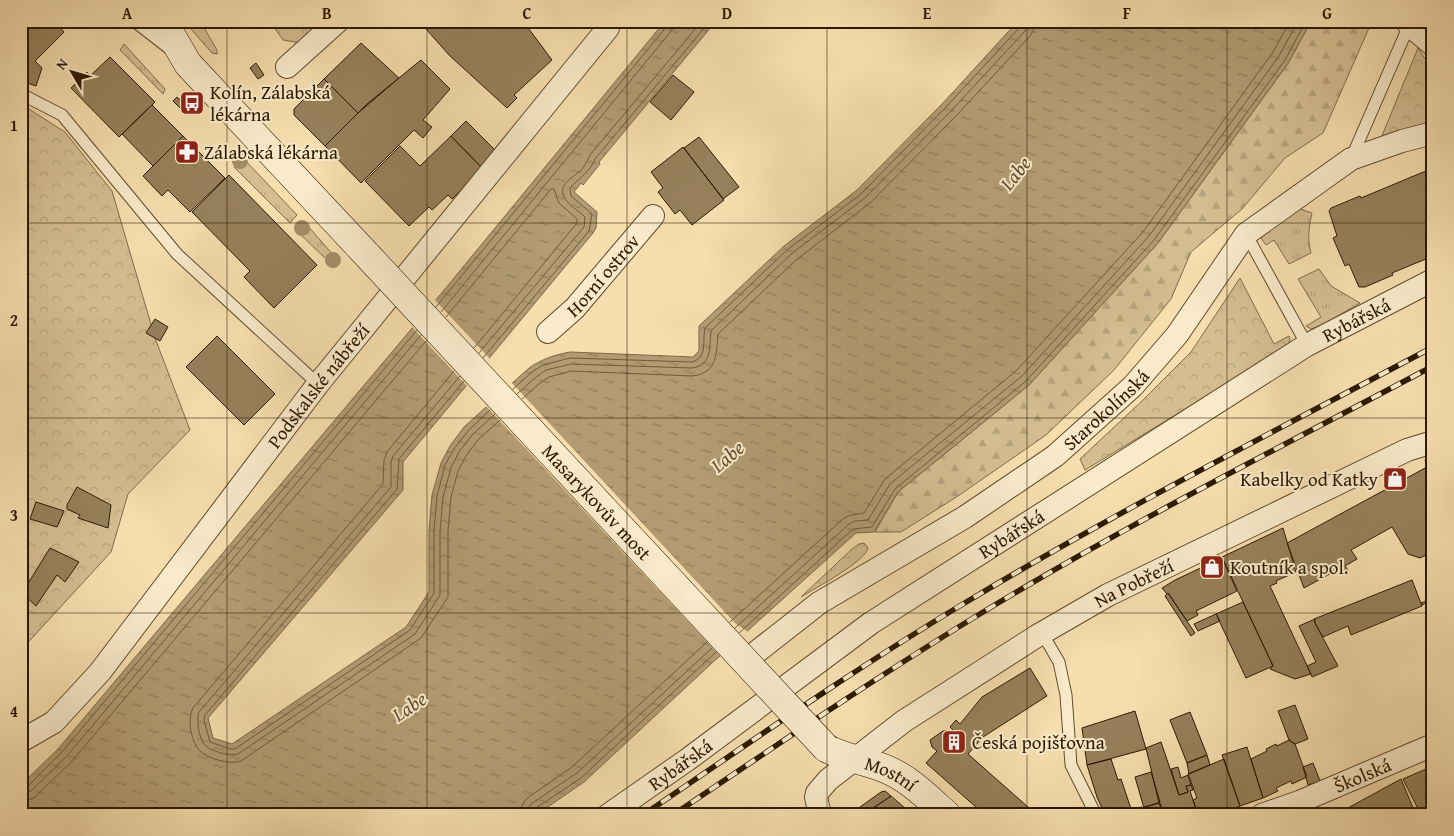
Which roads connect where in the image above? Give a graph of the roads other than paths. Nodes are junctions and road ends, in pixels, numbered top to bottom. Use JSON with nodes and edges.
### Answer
{"nodes":[{"id":1,"x":134,"y":21,"type":"edge"},
{"id":2,"x":148,"y":21,"type":"edge"},
{"id":3,"x":163,"y":21,"type":"edge"},
{"id":4,"x":338,"y":21,"type":"edge"},
{"id":5,"x":606,"y":21,"type":"edge"},
{"id":6,"x":1410,"y":23,"type":"edge"},
{"id":7,"x":1433,"y":45,"type":"edge"},
{"id":8,"x":188,"y":64,"type":"junction"},
{"id":9,"x":287,"y":67,"type":"dead end"},
{"id":10,"x":21,"y":94,"type":"edge"},
{"id":11,"x":1433,"y":133,"type":"edge"},
{"id":12,"x":1351,"y":159,"type":"junction"},
{"id":13,"x":653,"y":216,"type":"dead end"},
{"id":14,"x":1246,"y":234,"type":"junction"},
{"id":15,"x":1433,"y":280,"type":"edge"},
{"id":16,"x":548,"y":332,"type":"dead end"},
{"id":17,"x":1307,"y":345,"type":"junction"},
{"id":18,"x":318,"y":384,"type":"junction"},
{"id":19,"x":1433,"y":442,"type":"edge"},
{"id":20,"x":1042,"y":633,"type":"junction"},
{"id":21,"x":755,"y":653,"type":"junction"},
{"id":22,"x":21,"y":742,"type":"edge"},
{"id":23,"x":1433,"y":744,"type":"edge"},
{"id":24,"x":826,"y":748,"type":"joint"},
{"id":25,"x":854,"y":760,"type":"junction"},
{"id":26,"x":1093,"y":808,"type":"dead end"},
{"id":27,"x":608,"y":815,"type":"edge"},
{"id":28,"x":820,"y":815,"type":"edge"},
{"id":29,"x":947,"y":815,"type":"edge"},
{"id":30,"x":1262,"y":815,"type":"edge"}],
"edges":[{"from":1,"to":8,"type":"lane"},
{"from":2,"to":8,"type":"street"},
{"from":3,"to":8,"type":"street"},
{"from":4,"to":9,"type":"street"},
{"from":5,"to":18,"type":"street","name":"Podskalské nábřeží"},
{"from":6,"to":7,"type":"street"},
{"from":6,"to":12,"type":"lane"},
{"from":8,"to":21,"type":"street","name":"Masarykovův most","bridge":true},
{"from":10,"to":18,"type":"lane"},
{"from":11,"to":12,"type":"street","name":"Starokolínská"},
{"from":12,"to":14,"type":"street","name":"Starokolínská"},
{"from":13,"to":16,"type":"street","name":"Horní ostrov"},
{"from":14,"to":17,"type":"lane"},
{"from":14,"to":21,"type":"street","name":"Starokolínská"},
{"from":15,"to":17,"type":"street","name":"Rybářská"},
{"from":17,"to":27,"type":"street","name":"Rybářská"},
{"from":18,"to":22,"type":"street","name":"Podskalské nábřeží"},
{"from":19,"to":20,"type":"street","name":"Na Pobřeží"},
{"from":20,"to":25,"type":"street","name":"Na Pobřeží"},
{"from":20,"to":26,"type":"lane"},
{"from":21,"to":24,"type":"street","name":"Masarykovův most","bridge":true},
{"from":23,"to":30,"type":"street","name":"Školská"},
{"from":24,"to":25,"type":"street","name":"Mostní"},
{"from":25,"to":28,"type":"street","name":"Na Pobřeží"},
{"from":25,"to":29,"type":"street","name":"Mostní"}]}
